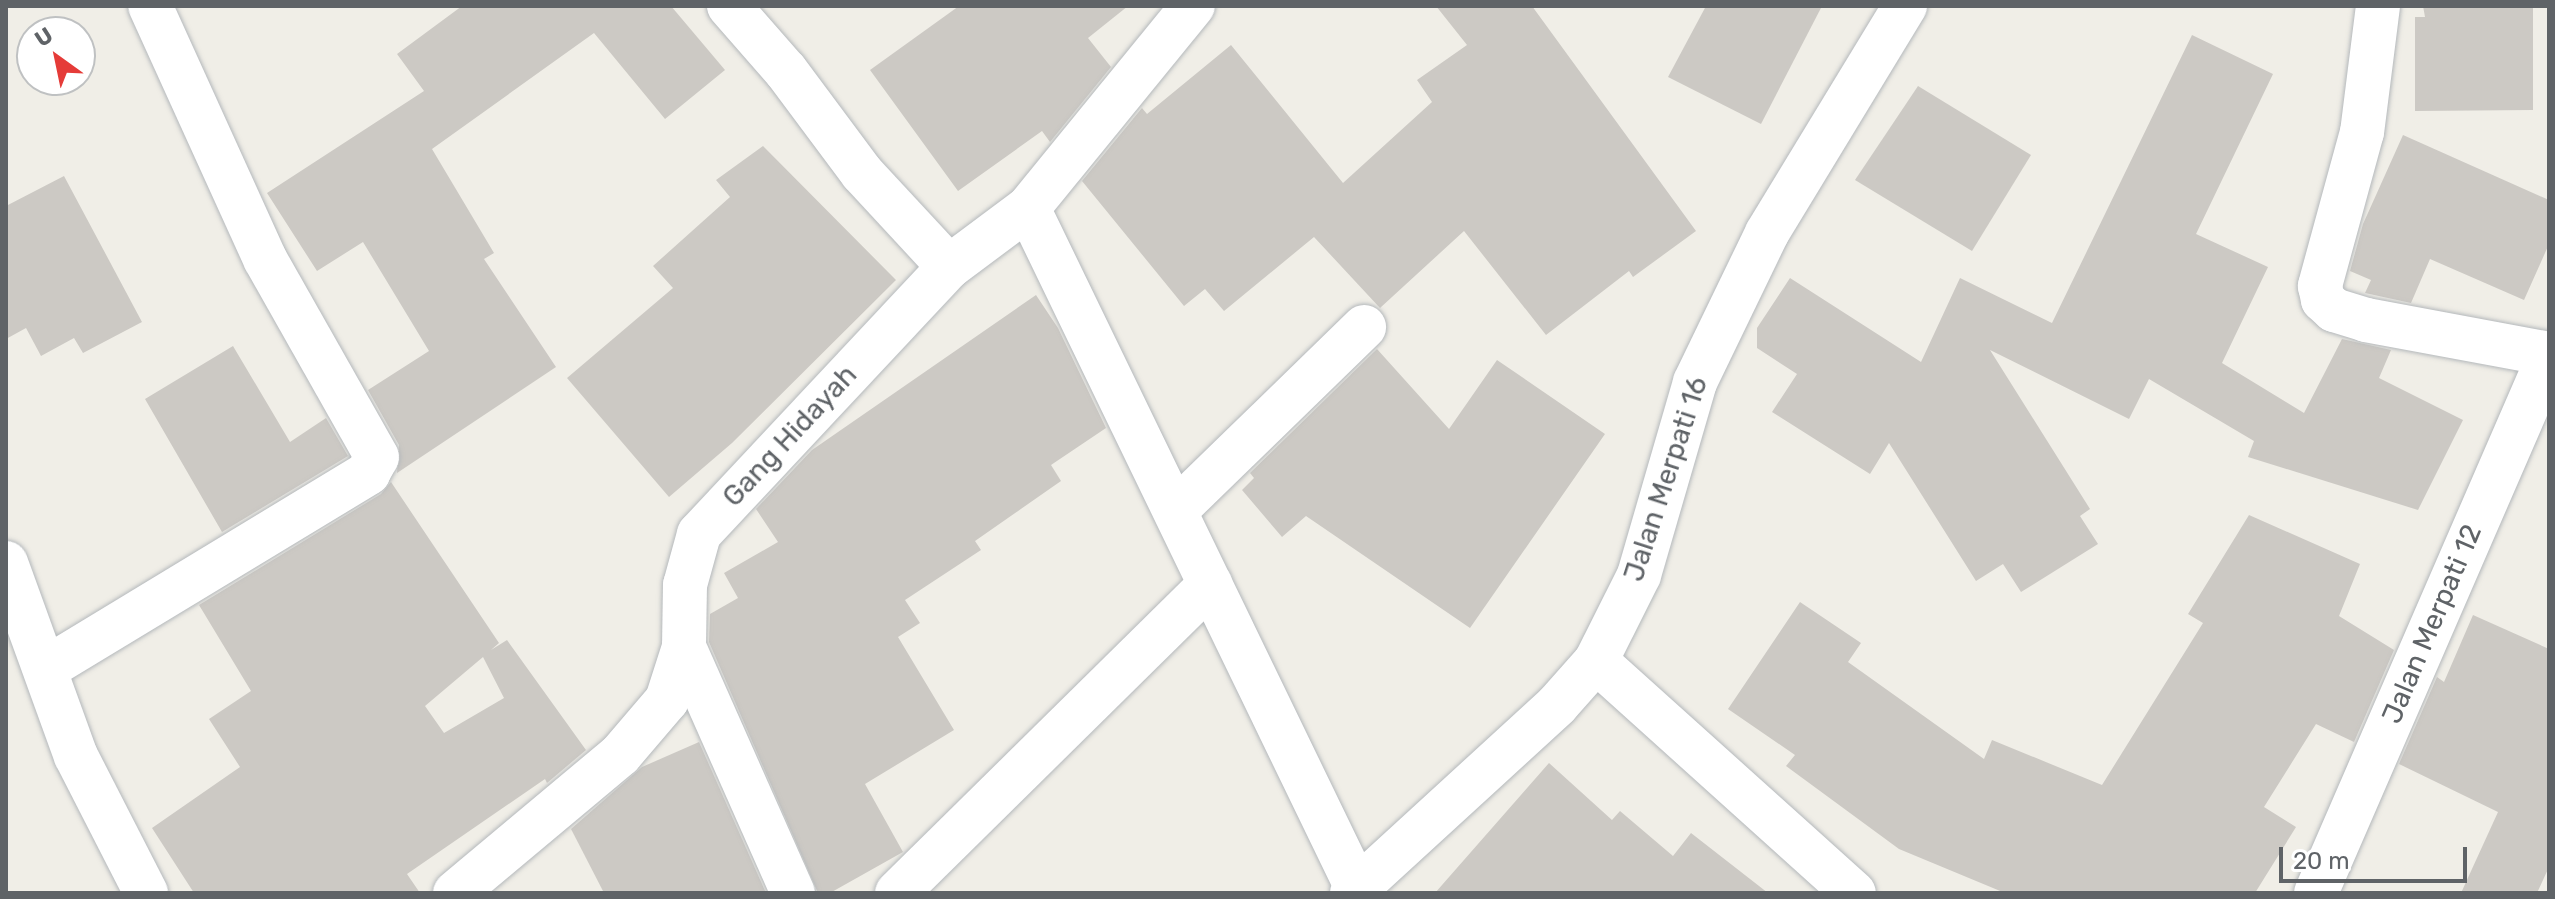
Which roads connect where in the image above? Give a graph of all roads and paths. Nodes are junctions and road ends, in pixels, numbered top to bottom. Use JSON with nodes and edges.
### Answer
{"nodes":[{"id":1,"x":150,"y":6,"type":"edge"},
{"id":2,"x":729,"y":6,"type":"edge"},
{"id":3,"x":1193,"y":6,"type":"edge"},
{"id":4,"x":1905,"y":6,"type":"edge"},
{"id":5,"x":2378,"y":6,"type":"edge"},
{"id":6,"x":1028,"y":208,"type":"junction"},
{"id":7,"x":949,"y":267,"type":"junction"},
{"id":8,"x":1364,"y":327,"type":"dead end"},
{"id":9,"x":2549,"y":355,"type":"edge"},
{"id":10,"x":1177,"y":509,"type":"junction"},
{"id":11,"x":6,"y":563,"type":"edge"},
{"id":12,"x":1210,"y":584,"type":"junction"},
{"id":13,"x":684,"y":647,"type":"junction"},
{"id":14,"x":1596,"y":661,"type":"junction"},
{"id":15,"x":45,"y":669,"type":"junction"},
{"id":16,"x":1355,"y":891,"type":"edge"},
{"id":17,"x":146,"y":893,"type":"edge"},
{"id":18,"x":455,"y":893,"type":"edge"},
{"id":19,"x":793,"y":893,"type":"edge"},
{"id":20,"x":897,"y":893,"type":"edge"},
{"id":21,"x":1854,"y":893,"type":"edge"},
{"id":22,"x":2316,"y":893,"type":"edge"}],
"edges":[{"from":1,"to":15,"type":"street"},
{"from":2,"to":7,"type":"street"},
{"from":3,"to":6,"type":"street","name":"Gang Hidayah"},
{"from":4,"to":14,"type":"street","name":"Jalan Merpati 16"},
{"from":5,"to":9,"type":"street"},
{"from":6,"to":7,"type":"street","name":"Gang Hidayah"},
{"from":6,"to":10,"type":"street"},
{"from":7,"to":13,"type":"street","name":"Gang Hidayah"},
{"from":8,"to":10,"type":"street"},
{"from":9,"to":22,"type":"street","name":"Jalan Merpati 12"},
{"from":10,"to":12,"type":"street"},
{"from":11,"to":15,"type":"street"},
{"from":12,"to":16,"type":"street"},
{"from":12,"to":20,"type":"street"},
{"from":13,"to":18,"type":"street","name":"Gang Hidayah"},
{"from":13,"to":19,"type":"street"},
{"from":14,"to":16,"type":"street","name":"Jalan Merpati 16"},
{"from":14,"to":21,"type":"street"},
{"from":15,"to":17,"type":"street"}]}
